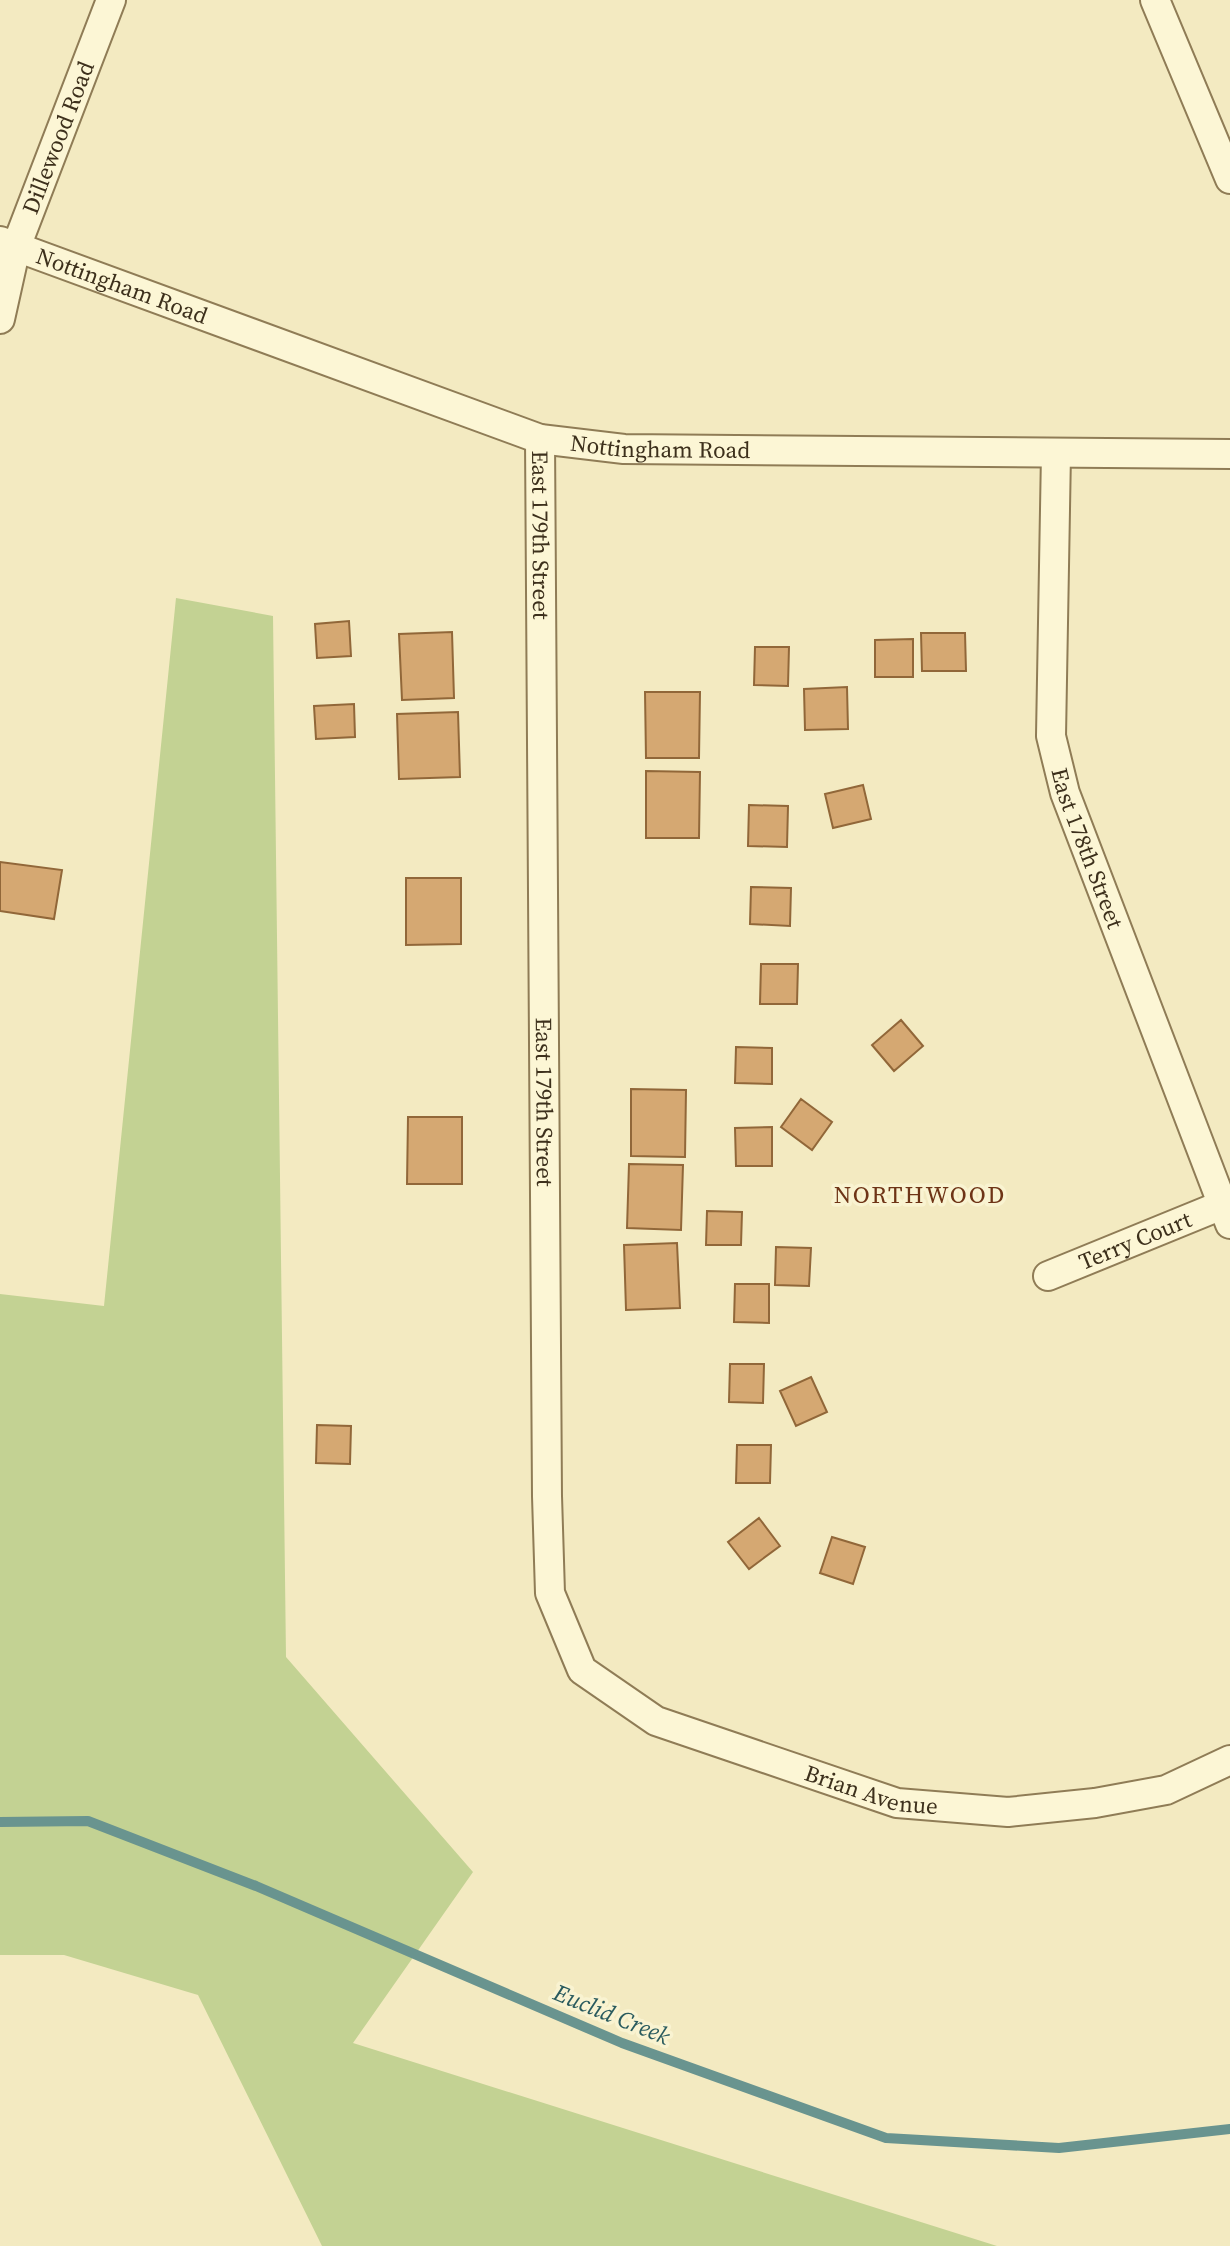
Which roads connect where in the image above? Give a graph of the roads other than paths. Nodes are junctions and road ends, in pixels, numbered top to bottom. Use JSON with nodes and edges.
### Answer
{"nodes":[{"id":1,"x":111,"y":0,"type":"edge"},
{"id":2,"x":1154,"y":0,"type":"edge"},
{"id":3,"x":1230,"y":179,"type":"edge"},
{"id":4,"x":8,"y":244,"type":"edge"},
{"id":5,"x":0,"y":319,"type":"edge"},
{"id":6,"x":540,"y":439,"type":"junction"},
{"id":7,"x":1056,"y":453,"type":"junction"},
{"id":8,"x":1230,"y":454,"type":"edge"},
{"id":9,"x":1226,"y":1214,"type":"edge"},
{"id":10,"x":1048,"y":1276,"type":"dead end"},
{"id":11,"x":656,"y":1721,"type":"joint"},
{"id":12,"x":1230,"y":1760,"type":"edge"}],
"edges":[{"from":1,"to":4,"type":"street","name":"Dillewood Road"},
{"from":2,"to":3,"type":"street"},
{"from":4,"to":5,"type":"street","name":"Dillewood Road"},
{"from":4,"to":6,"type":"street","name":"Nottingham Road"},
{"from":6,"to":7,"type":"street","name":"Nottingham Road"},
{"from":6,"to":11,"type":"street","name":"East 179th Street"},
{"from":7,"to":8,"type":"street","name":"Nottingham Road"},
{"from":7,"to":9,"type":"street","name":"East 178th Street"},
{"from":9,"to":10,"type":"street","name":"Terry Court"},
{"from":11,"to":12,"type":"street","name":"Brian Avenue"}]}
